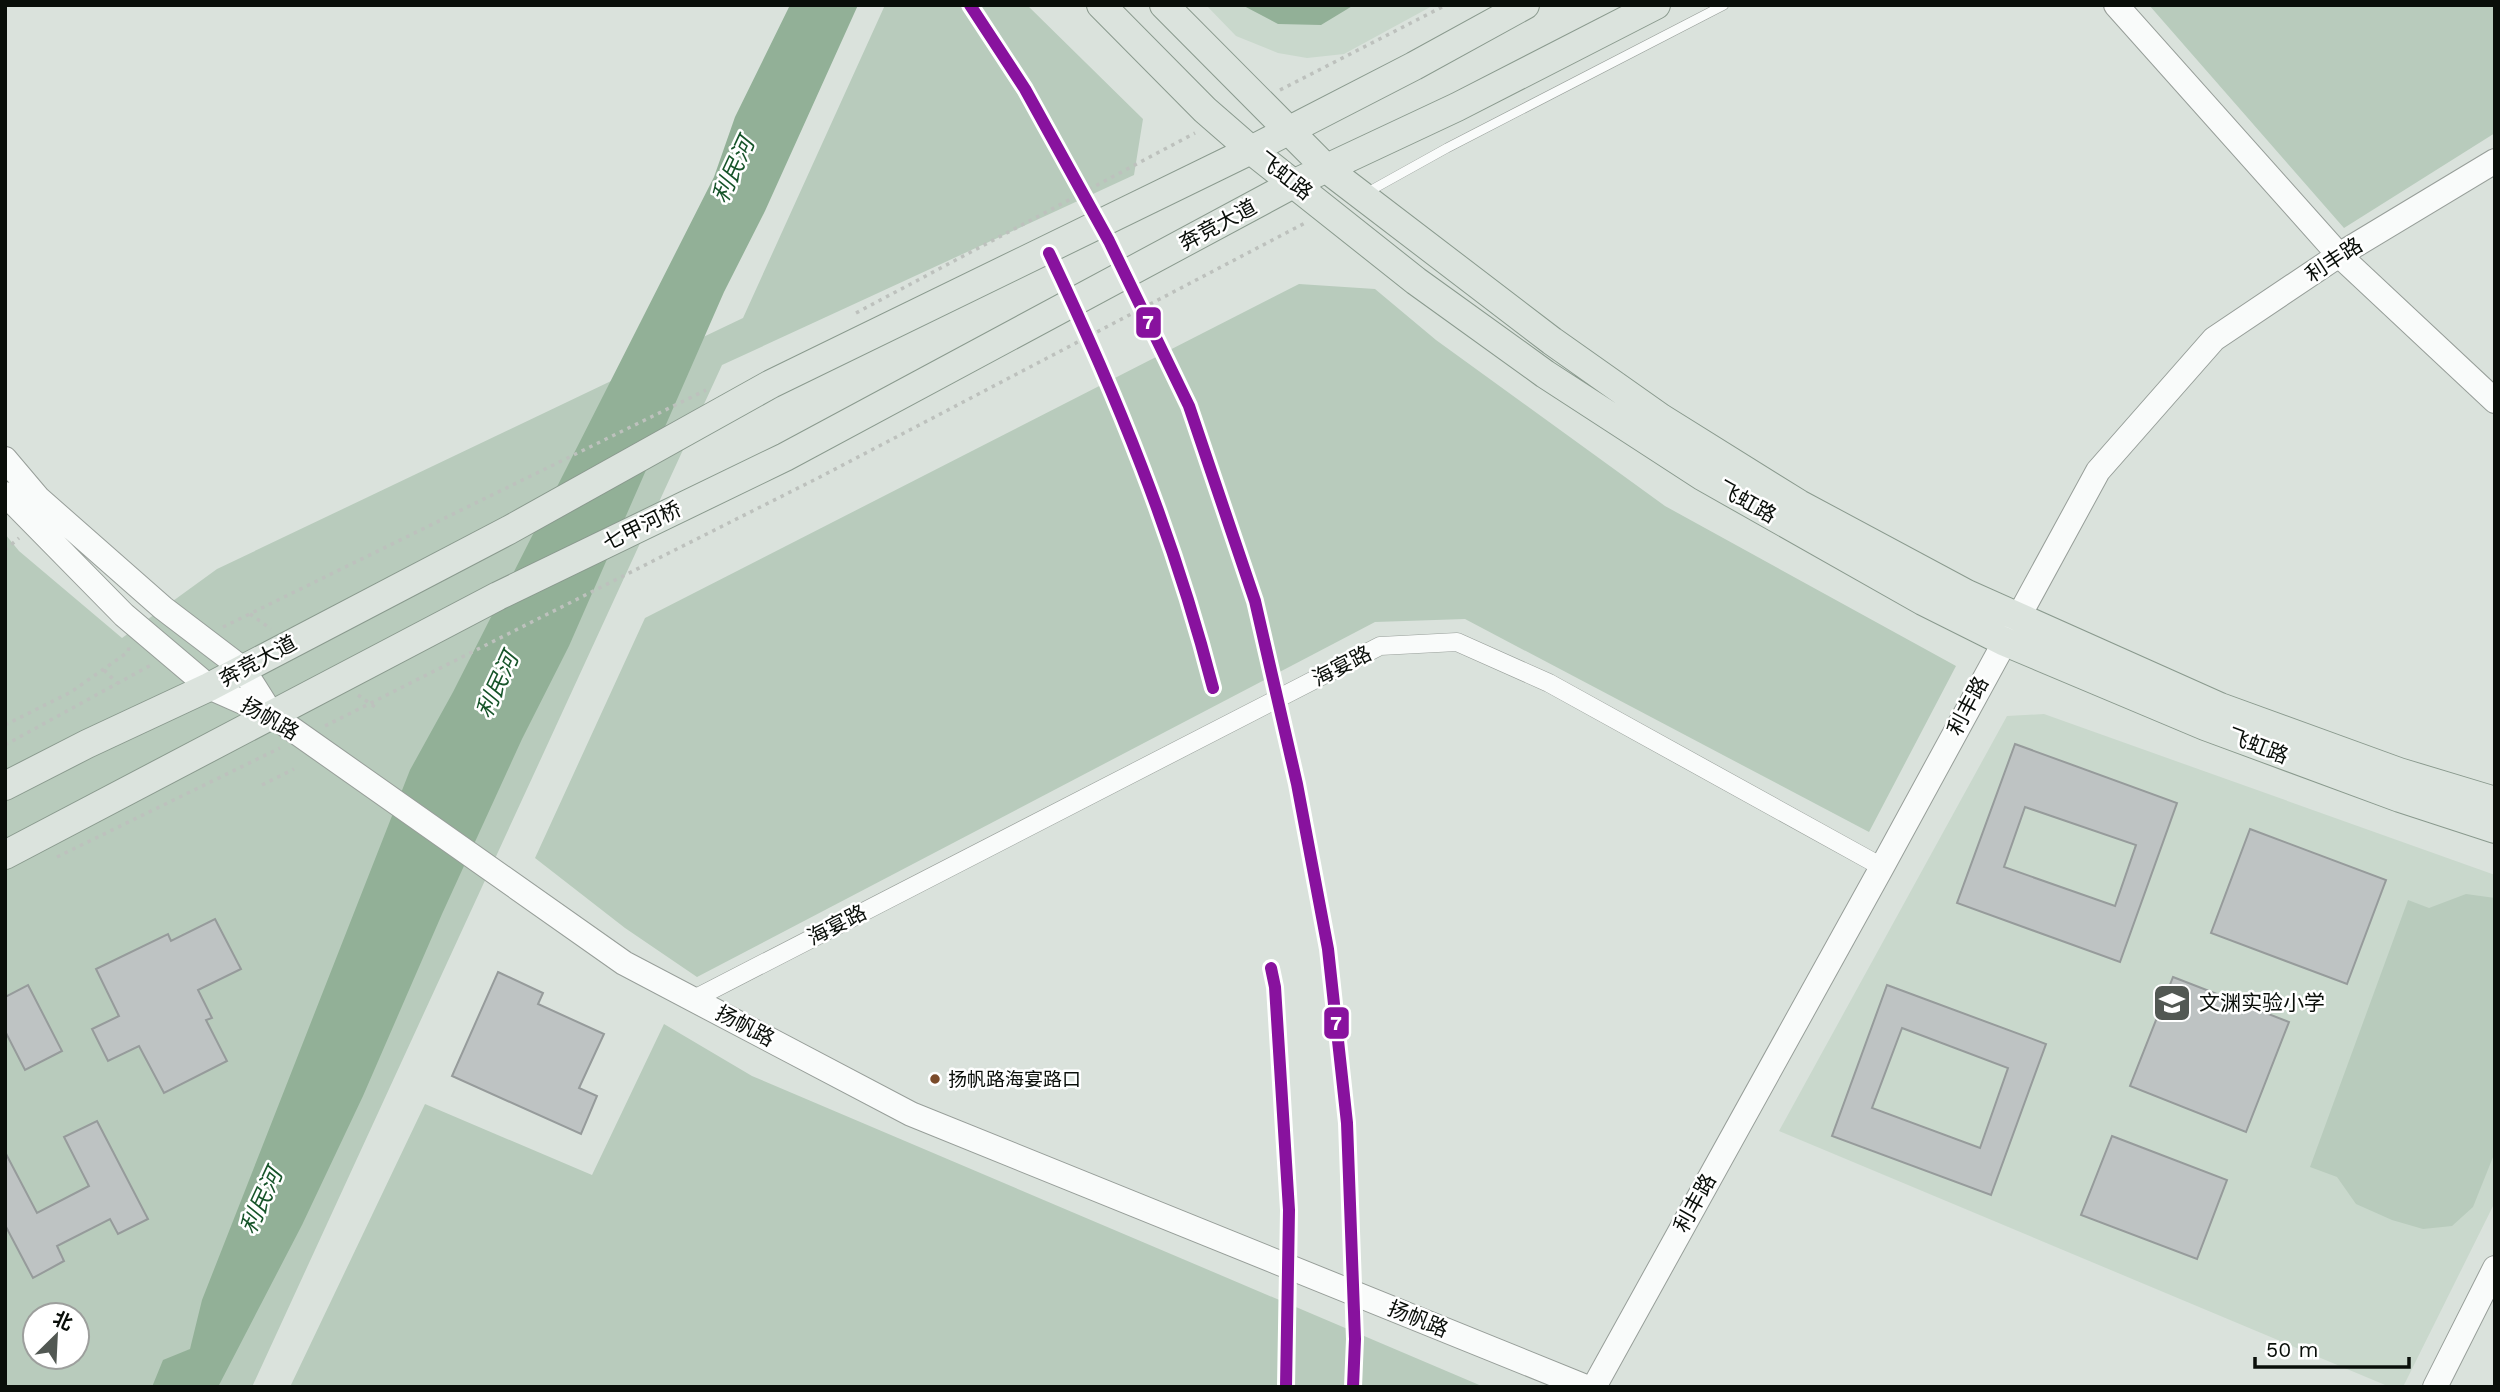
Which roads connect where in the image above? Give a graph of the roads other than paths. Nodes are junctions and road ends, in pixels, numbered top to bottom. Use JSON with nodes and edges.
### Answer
{"nodes":[{"id":1,"x":1101,"y":5,"type":"edge"},
{"id":2,"x":1164,"y":5,"type":"edge"},
{"id":3,"x":1525,"y":5,"type":"edge"},
{"id":4,"x":1656,"y":5,"type":"edge"},
{"id":5,"x":1724,"y":5,"type":"edge"},
{"id":6,"x":2116,"y":5,"type":"edge"},
{"id":7,"x":1288,"y":130,"type":"junction"},
{"id":8,"x":1251,"y":150,"type":"junction"},
{"id":9,"x":2495,"y":162,"type":"edge"},
{"id":10,"x":1327,"y":169,"type":"junction"},
{"id":11,"x":1296,"y":183,"type":"junction"},
{"id":12,"x":1362,"y":195,"type":"junction"},
{"id":13,"x":2339,"y":255,"type":"junction"},
{"id":14,"x":2495,"y":401,"type":"edge"},
{"id":15,"x":785,"y":457,"type":"joint"},
{"id":16,"x":5,"y":459,"type":"edge"},
{"id":17,"x":5,"y":494,"type":"edge"},
{"id":18,"x":2019,"y":617,"type":"junction"},
{"id":19,"x":2003,"y":641,"type":"junction"},
{"id":20,"x":243,"y":669,"type":"junction"},
{"id":21,"x":209,"y":687,"type":"junction"},
{"id":22,"x":272,"y":715,"type":"junction"},
{"id":23,"x":5,"y":786,"type":"edge"},
{"id":24,"x":2495,"y":801,"type":"edge"},
{"id":25,"x":2495,"y":829,"type":"edge"},
{"id":26,"x":5,"y":855,"type":"edge"},
{"id":27,"x":1882,"y":867,"type":"junction"},
{"id":28,"x":694,"y":999,"type":"junction"},
{"id":29,"x":2495,"y":1268,"type":"edge"},
{"id":30,"x":1586,"y":1387,"type":"edge"},
{"id":31,"x":1594,"y":1387,"type":"edge"},
{"id":32,"x":2435,"y":1387,"type":"edge"}],
"edges":[{"from":1,"to":8,"type":"main road","name":"飞虹路"},
{"from":2,"to":7,"type":"main road","name":"飞虹路"},
{"from":3,"to":7,"type":"main road"},
{"from":4,"to":10,"type":"main road","name":"奔竞大道"},
{"from":5,"to":12,"type":"lane"},
{"from":6,"to":13,"type":"street"},
{"from":7,"to":8,"type":"main road"},
{"from":7,"to":10,"type":"main road","name":"飞虹路"},
{"from":8,"to":11,"type":"main road","name":"飞虹路"},
{"from":8,"to":20,"type":"main road","name":"奔竞大道"},
{"from":9,"to":13,"type":"street","name":"利丰路"},
{"from":10,"to":11,"type":"main road","name":"奔竞大道"},
{"from":10,"to":12,"type":"main road","name":"飞虹路"},
{"from":11,"to":15,"type":"main road","name":"奔竞大道"},
{"from":11,"to":19,"type":"main road","name":"飞虹路"},
{"from":12,"to":18,"type":"main road","name":"飞虹路"},
{"from":13,"to":14,"type":"street"},
{"from":13,"to":18,"type":"street","name":"利丰路"},
{"from":15,"to":22,"type":"main road","name":"七甲河桥"},
{"from":16,"to":20,"type":"street"},
{"from":17,"to":21,"type":"street","name":"扬帆路"},
{"from":18,"to":19,"type":"street","name":"利丰路"},
{"from":18,"to":24,"type":"main road","name":"飞虹路"},
{"from":19,"to":25,"type":"main road","name":"飞虹路"},
{"from":19,"to":27,"type":"street","name":"利丰路"},
{"from":20,"to":21,"type":"main road","name":"奔竞大道"},
{"from":20,"to":22,"type":"street"},
{"from":21,"to":22,"type":"street","name":"扬帆路"},
{"from":21,"to":23,"type":"main road","name":"奔竞大道"},
{"from":22,"to":26,"type":"main road"},
{"from":22,"to":28,"type":"street","name":"扬帆路"},
{"from":27,"to":28,"type":"street","name":"海宴路"},
{"from":27,"to":31,"type":"street","name":"利丰路"},
{"from":28,"to":30,"type":"street","name":"扬帆路"},
{"from":29,"to":32,"type":"street"}]}
